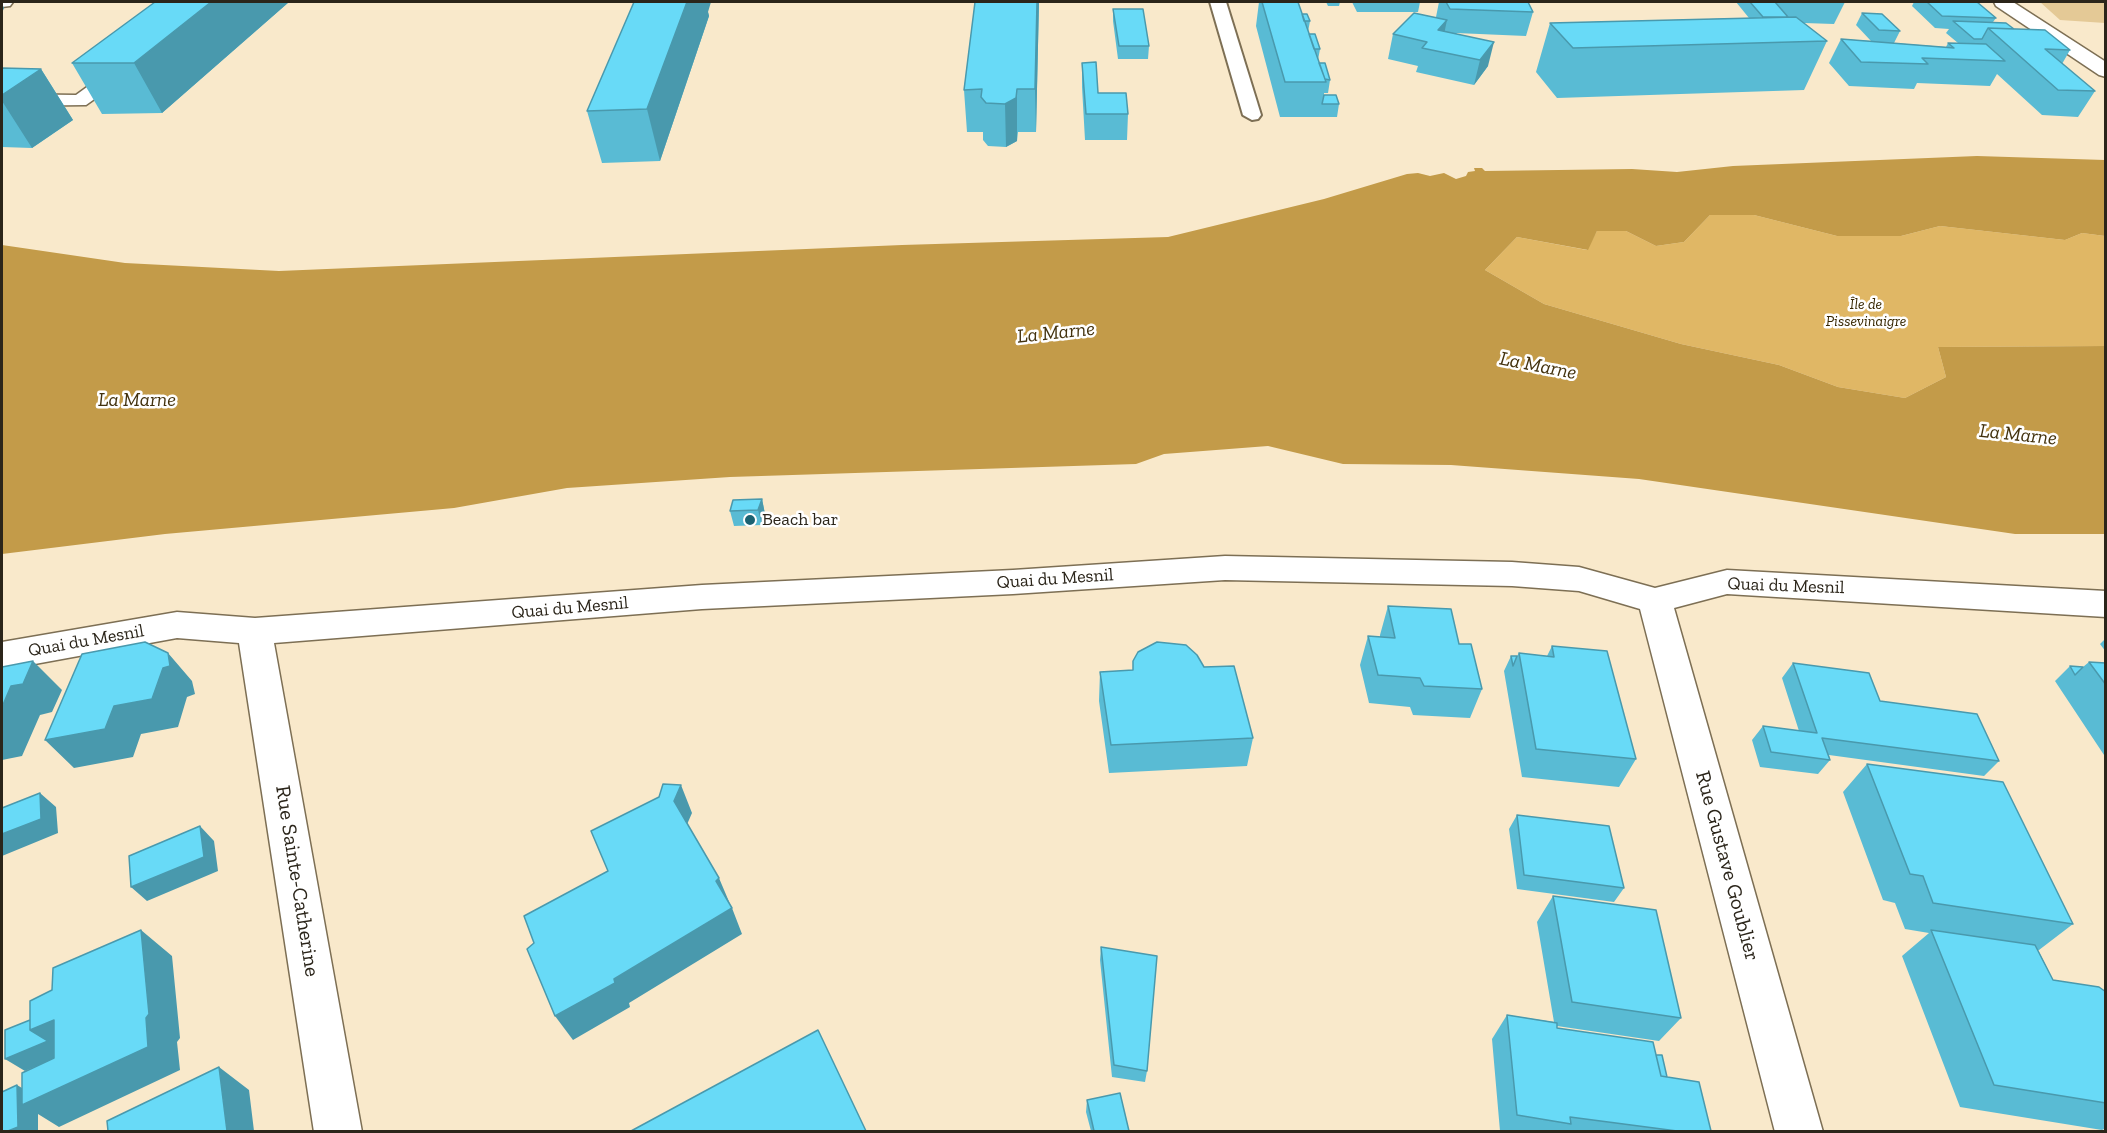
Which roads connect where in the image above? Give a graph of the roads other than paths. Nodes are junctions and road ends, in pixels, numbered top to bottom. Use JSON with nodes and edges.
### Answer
{"nodes":[{"id":1,"x":1218,"y":2,"type":"edge"},
{"id":2,"x":2002,"y":2,"type":"edge"},
{"id":3,"x":141,"y":56,"type":"edge"},
{"id":4,"x":2106,"y":71,"type":"edge"},
{"id":5,"x":2,"y":99,"type":"edge"},
{"id":6,"x":1252,"y":115,"type":"dead end"},
{"id":7,"x":1655,"y":601,"type":"junction"},
{"id":8,"x":2106,"y":604,"type":"edge"},
{"id":9,"x":255,"y":631,"type":"junction"},
{"id":10,"x":2,"y":656,"type":"edge"},
{"id":11,"x":338,"y":1131,"type":"edge"},
{"id":12,"x":1799,"y":1131,"type":"edge"}],
"edges":[{"from":1,"to":6,"type":"lane"},
{"from":2,"to":4,"type":"street"},
{"from":3,"to":5,"type":"street"},
{"from":7,"to":8,"type":"street","name":"Quai du Mesnil"},
{"from":7,"to":9,"type":"street","name":"Quai du Mesnil"},
{"from":7,"to":12,"type":"street","name":"Rue Gustave Goublier"},
{"from":9,"to":10,"type":"street","name":"Quai du Mesnil"},
{"from":9,"to":11,"type":"street","name":"Rue Sainte-Catherine"}]}
